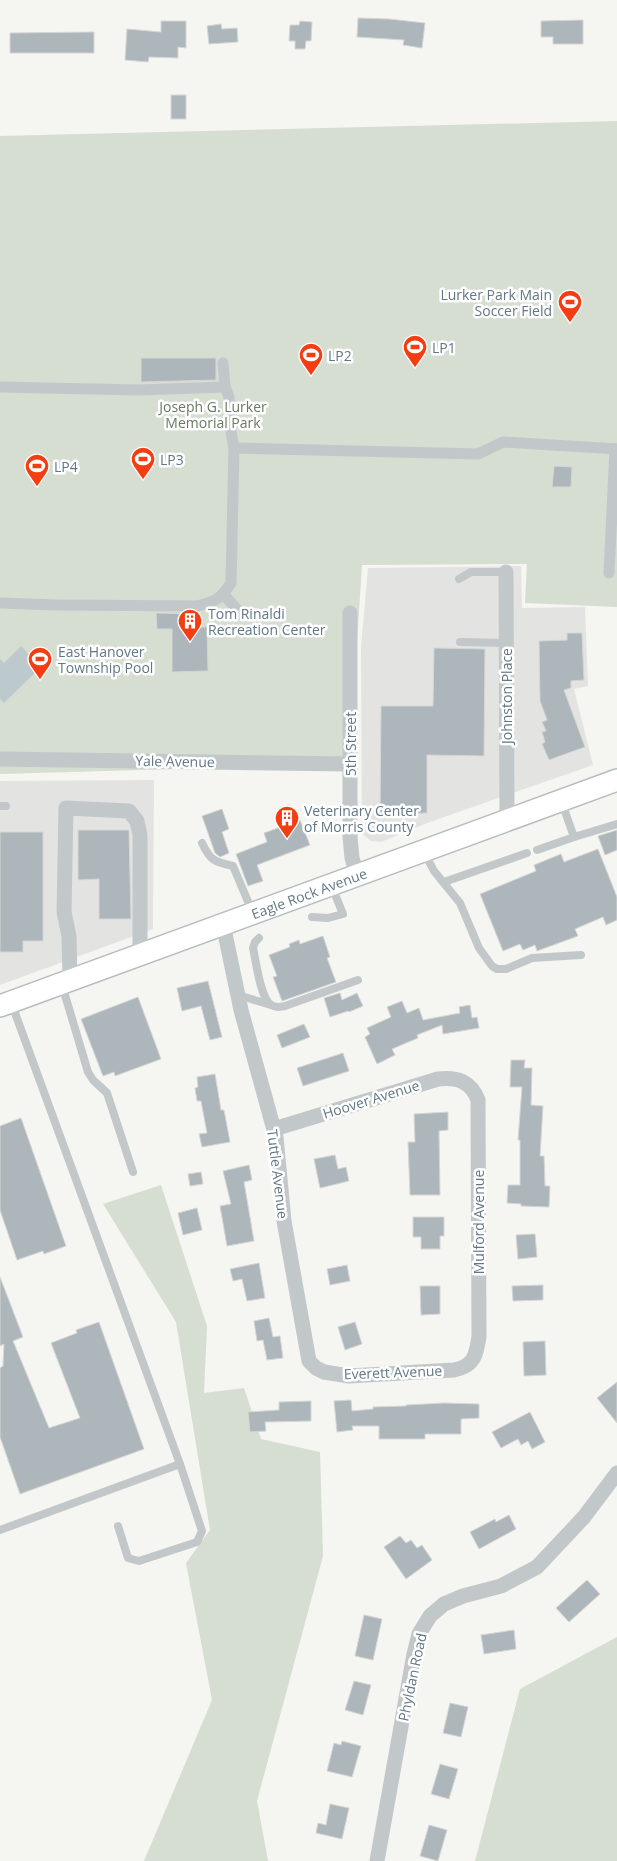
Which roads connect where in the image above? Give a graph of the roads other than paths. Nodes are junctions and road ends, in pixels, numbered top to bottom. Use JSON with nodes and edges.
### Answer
{"nodes":[{"id":1,"x":223,"y":362,"type":"dead end"},
{"id":2,"x":0,"y":387,"type":"edge"},
{"id":3,"x":225,"y":388,"type":"junction"},
{"id":4,"x":234,"y":448,"type":"junction"},
{"id":5,"x":616,"y":449,"type":"edge"},
{"id":6,"x":506,"y":572,"type":"joint"},
{"id":7,"x":609,"y":573,"type":"dead end"},
{"id":8,"x":459,"y":578,"type":"dead end"},
{"id":9,"x":224,"y":595,"type":"junction"},
{"id":10,"x":0,"y":603,"type":"edge"},
{"id":11,"x":350,"y":613,"type":"dead end"},
{"id":12,"x":242,"y":615,"type":"dead end"},
{"id":13,"x":460,"y":642,"type":"dead end"},
{"id":14,"x":506,"y":642,"type":"junction"},
{"id":15,"x":0,"y":760,"type":"edge"},
{"id":16,"x":349,"y":764,"type":"junction"},
{"id":17,"x":617,"y":780,"type":"edge"},
{"id":18,"x":561,"y":801,"type":"junction"},
{"id":19,"x":507,"y":821,"type":"junction"},
{"id":20,"x":617,"y":824,"type":"edge"},
{"id":21,"x":574,"y":836,"type":"junction"},
{"id":22,"x":202,"y":843,"type":"dead end"},
{"id":23,"x":423,"y":850,"type":"junction"},
{"id":24,"x":538,"y":850,"type":"dead end"},
{"id":25,"x":527,"y":853,"type":"dead end"},
{"id":26,"x":357,"y":874,"type":"junction"},
{"id":27,"x":444,"y":882,"type":"junction"},
{"id":28,"x":332,"y":885,"type":"junction"},
{"id":29,"x":253,"y":913,"type":"junction"},
{"id":30,"x":312,"y":917,"type":"dead end"},
{"id":31,"x":223,"y":924,"type":"junction"},
{"id":32,"x":259,"y":938,"type":"dead end"},
{"id":33,"x":140,"y":955,"type":"junction"},
{"id":34,"x":581,"y":955,"type":"dead end"},
{"id":35,"x":358,"y":980,"type":"dead end"},
{"id":36,"x":66,"y":982,"type":"junction"},
{"id":37,"x":238,"y":995,"type":"junction"},
{"id":38,"x":5,"y":1004,"type":"edge"},
{"id":39,"x":270,"y":1005,"type":"junction"},
{"id":40,"x":468,"y":1084,"type":"joint"},
{"id":41,"x":274,"y":1129,"type":"junction"},
{"id":42,"x":133,"y":1172,"type":"dead end"},
{"id":43,"x":472,"y":1361,"type":"joint"},
{"id":44,"x":313,"y":1365,"type":"joint"},
{"id":45,"x":180,"y":1464,"type":"junction"},
{"id":46,"x":617,"y":1473,"type":"edge"},
{"id":47,"x":118,"y":1526,"type":"dead end"},
{"id":48,"x":0,"y":1530,"type":"edge"},
{"id":49,"x":377,"y":1861,"type":"edge"}],
"edges":[{"from":1,"to":3,"type":"street"},
{"from":2,"to":3,"type":"street"},
{"from":3,"to":4,"type":"street"},
{"from":4,"to":5,"type":"street"},
{"from":4,"to":9,"type":"street"},
{"from":5,"to":7,"type":"street"},
{"from":6,"to":8,"type":"lane"},
{"from":6,"to":14,"type":"street","name":"Johnston Place"},
{"from":9,"to":10,"type":"street"},
{"from":9,"to":12,"type":"street"},
{"from":11,"to":16,"type":"street","name":"5th Street"},
{"from":13,"to":14,"type":"lane"},
{"from":14,"to":19,"type":"street","name":"Johnston Place"},
{"from":15,"to":16,"type":"street","name":"Yale Avenue"},
{"from":16,"to":26,"type":"street","name":"5th Street"},
{"from":17,"to":18,"type":"main road","name":"Eagle Rock Avenue"},
{"from":18,"to":19,"type":"main road","name":"Eagle Rock Avenue"},
{"from":18,"to":21,"type":"lane"},
{"from":19,"to":23,"type":"main road","name":"Eagle Rock Avenue"},
{"from":20,"to":21,"type":"lane"},
{"from":21,"to":24,"type":"lane"},
{"from":22,"to":29,"type":"lane"},
{"from":23,"to":26,"type":"main road","name":"Eagle Rock Avenue"},
{"from":23,"to":27,"type":"lane"},
{"from":25,"to":27,"type":"lane"},
{"from":26,"to":28,"type":"main road","name":"Eagle Rock Avenue"},
{"from":27,"to":34,"type":"lane"},
{"from":28,"to":29,"type":"main road","name":"Eagle Rock Avenue"},
{"from":28,"to":30,"type":"lane"},
{"from":29,"to":31,"type":"main road","name":"Eagle Rock Avenue"},
{"from":31,"to":33,"type":"main road","name":"Eagle Rock Avenue"},
{"from":31,"to":37,"type":"street","name":"Tuttle Avenue"},
{"from":32,"to":39,"type":"lane"},
{"from":33,"to":36,"type":"main road","name":"Eagle Rock Avenue"},
{"from":33,"to":36,"type":"street"},
{"from":35,"to":39,"type":"lane"},
{"from":36,"to":38,"type":"main road","name":"Eagle Rock Avenue"},
{"from":36,"to":42,"type":"lane"},
{"from":37,"to":39,"type":"lane"},
{"from":37,"to":41,"type":"street","name":"Tuttle Avenue"},
{"from":38,"to":45,"type":"lane"},
{"from":40,"to":41,"type":"street","name":"Hoover Avenue"},
{"from":40,"to":43,"type":"street","name":"Mulford Avenue"},
{"from":41,"to":44,"type":"street","name":"Tuttle Avenue"},
{"from":43,"to":44,"type":"street","name":"Everett Avenue"},
{"from":45,"to":47,"type":"lane"},
{"from":45,"to":48,"type":"lane"},
{"from":46,"to":49,"type":"street","name":"Phyldan Road"}]}
